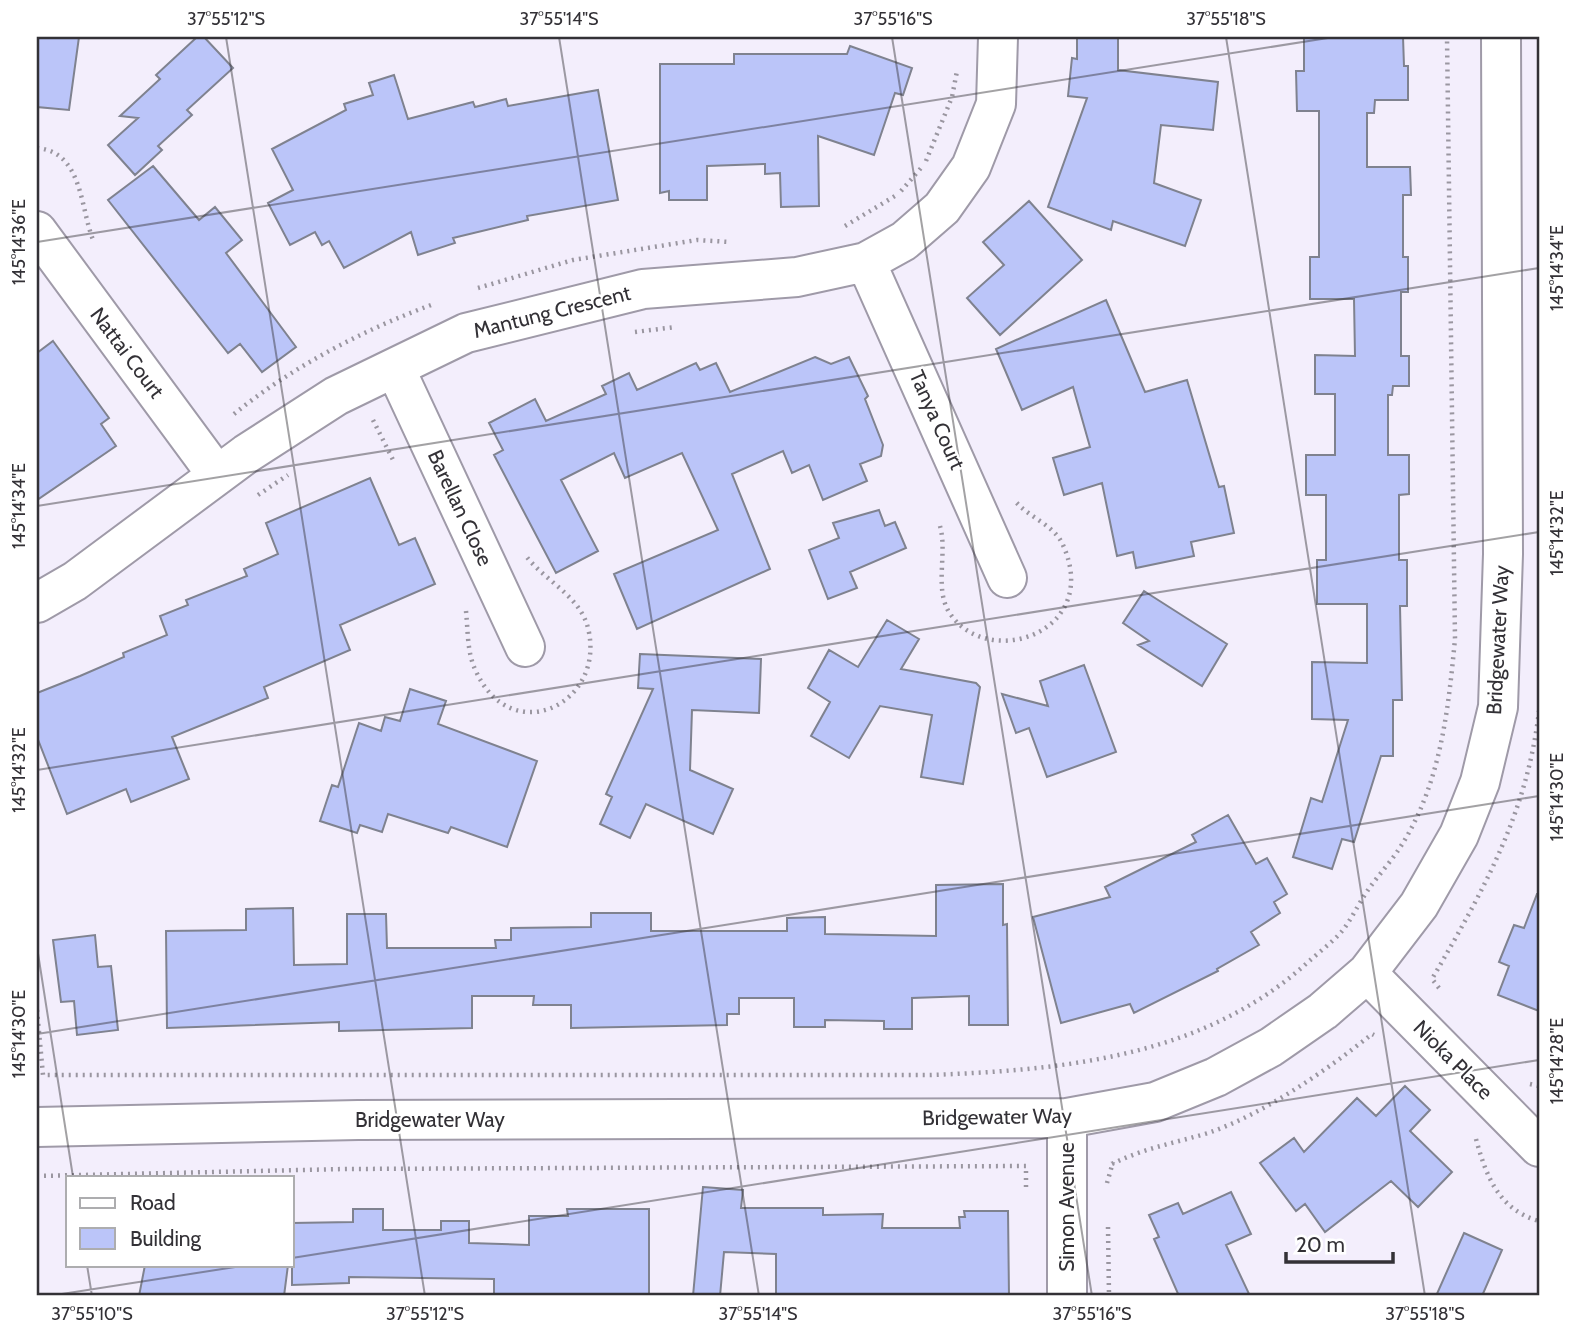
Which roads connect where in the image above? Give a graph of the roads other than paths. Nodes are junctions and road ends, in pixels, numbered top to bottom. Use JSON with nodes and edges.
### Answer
{"nodes":[{"id":1,"x":998,"y":37,"type":"edge"},
{"id":2,"x":1501,"y":37,"type":"edge"},
{"id":3,"x":37,"y":231,"type":"edge"},
{"id":4,"x":866,"y":262,"type":"junction"},
{"id":5,"x":395,"y":369,"type":"junction"},
{"id":6,"x":217,"y":475,"type":"junction"},
{"id":7,"x":1007,"y":578,"type":"dead end"},
{"id":8,"x":37,"y":603,"type":"edge"},
{"id":9,"x":525,"y":647,"type":"dead end"},
{"id":10,"x":1367,"y":973,"type":"junction"},
{"id":11,"x":1067,"y":1118,"type":"junction"},
{"id":12,"x":37,"y":1128,"type":"edge"},
{"id":13,"x":1539,"y":1147,"type":"edge"},
{"id":14,"x":1067,"y":1296,"type":"edge"}],
"edges":[{"from":1,"to":4,"type":"street","name":"Mantung Crescent"},
{"from":2,"to":10,"type":"street","name":"Bridgewater Way"},
{"from":3,"to":6,"type":"street","name":"Nattai Court"},
{"from":4,"to":5,"type":"street","name":"Mantung Crescent"},
{"from":4,"to":7,"type":"street","name":"Tanya Court"},
{"from":5,"to":6,"type":"street","name":"Mantung Crescent"},
{"from":5,"to":9,"type":"street","name":"Barellan Close"},
{"from":6,"to":8,"type":"street","name":"Mantung Crescent"},
{"from":10,"to":11,"type":"street","name":"Bridgewater Way"},
{"from":10,"to":13,"type":"street","name":"Nioka Place"},
{"from":11,"to":12,"type":"street","name":"Bridgewater Way"},
{"from":11,"to":14,"type":"street","name":"Simon Avenue"}]}
